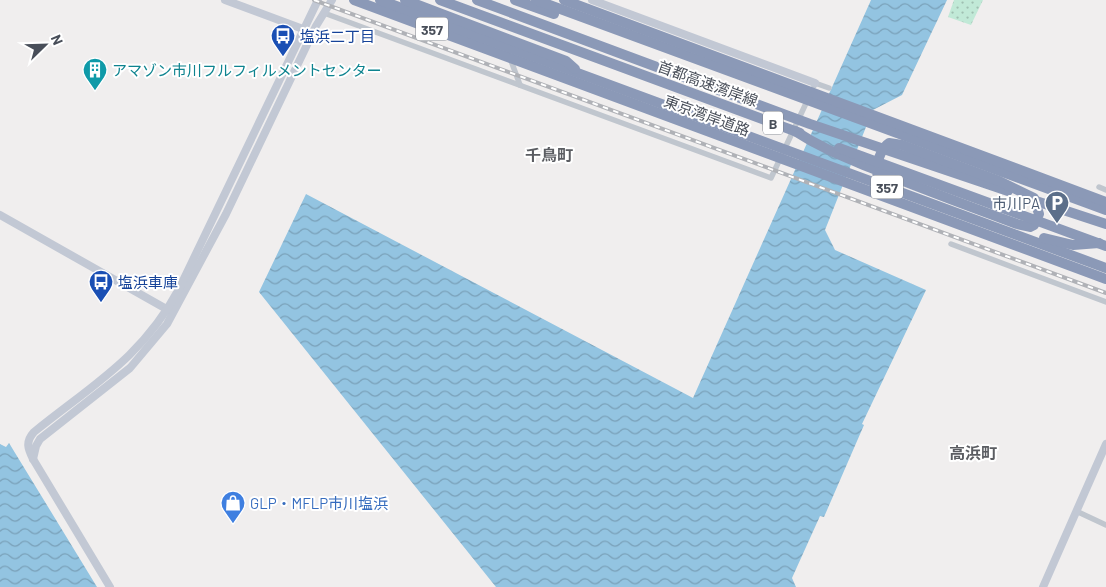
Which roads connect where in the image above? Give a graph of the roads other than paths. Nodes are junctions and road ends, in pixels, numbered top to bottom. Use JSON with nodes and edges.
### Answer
{"nodes":[{"id":1,"x":225,"y":0,"type":"edge"},
{"id":2,"x":318,"y":0,"type":"edge"},
{"id":3,"x":332,"y":0,"type":"edge"},
{"id":4,"x":354,"y":0,"type":"edge"},
{"id":5,"x":380,"y":0,"type":"edge"},
{"id":6,"x":405,"y":0,"type":"edge"},
{"id":7,"x":440,"y":0,"type":"edge"},
{"id":8,"x":477,"y":0,"type":"edge"},
{"id":9,"x":515,"y":0,"type":"edge"},
{"id":10,"x":536,"y":0,"type":"edge"},
{"id":11,"x":564,"y":0,"type":"edge"},
{"id":12,"x":592,"y":0,"type":"edge"},
{"id":13,"x":324,"y":13,"type":"junction"},
{"id":14,"x":304,"y":29,"type":"junction"},
{"id":15,"x":500,"y":40,"type":"junction"},
{"id":16,"x":663,"y":47,"type":"junction"},
{"id":17,"x":693,"y":52,"type":"junction"},
{"id":18,"x":510,"y":58,"type":"junction"},
{"id":19,"x":283,"y":73,"type":"junction"},
{"id":20,"x":291,"y":77,"type":"junction"},
{"id":21,"x":815,"y":83,"type":"junction"},
{"id":22,"x":520,"y":85,"type":"junction"},
{"id":23,"x":829,"y":88,"type":"dead end"},
{"id":24,"x":806,"y":101,"type":"junction"},
{"id":25,"x":667,"y":111,"type":"junction"},
{"id":26,"x":257,"y":126,"type":"junction"},
{"id":27,"x":266,"y":130,"type":"junction"},
{"id":28,"x":795,"y":132,"type":"junction"},
{"id":29,"x":756,"y":139,"type":"junction"},
{"id":30,"x":939,"y":140,"type":"junction"},
{"id":31,"x":1099,"y":187,"type":"dead end"},
{"id":32,"x":1106,"y":190,"type":"edge"},
{"id":33,"x":898,"y":202,"type":"junction"},
{"id":34,"x":1106,"y":202,"type":"edge"},
{"id":35,"x":217,"y":210,"type":"junction"},
{"id":36,"x":1106,"y":210,"type":"edge"},
{"id":37,"x":226,"y":214,"type":"junction"},
{"id":38,"x":0,"y":215,"type":"edge"},
{"id":39,"x":1106,"y":224,"type":"edge"},
{"id":40,"x":951,"y":244,"type":"dead end"},
{"id":41,"x":1103,"y":245,"type":"edge"},
{"id":42,"x":202,"y":250,"type":"junction"},
{"id":43,"x":1106,"y":268,"type":"edge"},
{"id":44,"x":1106,"y":279,"type":"edge"},
{"id":45,"x":1106,"y":302,"type":"edge"},
{"id":46,"x":170,"y":311,"type":"junction"},
{"id":47,"x":48,"y":421,"type":"junction"},
{"id":48,"x":54,"y":428,"type":"junction"},
{"id":49,"x":1106,"y":444,"type":"edge"},
{"id":50,"x":33,"y":459,"type":"junction"},
{"id":51,"x":1076,"y":511,"type":"junction"},
{"id":52,"x":1106,"y":526,"type":"edge"},
{"id":53,"x":110,"y":587,"type":"edge"},
{"id":54,"x":1042,"y":587,"type":"edge"}],
"edges":[{"from":1,"to":14,"type":"street"},
{"from":2,"to":14,"type":"street"},
{"from":3,"to":13,"type":"street"},
{"from":4,"to":18,"type":"highway","name":"東京湾岸道路","number":"357"},
{"from":5,"to":15,"type":"highway","number":"357"},
{"from":6,"to":15,"type":"highway"},
{"from":7,"to":28,"type":"highway","name":"首都高速湾岸線","number":"B"},
{"from":8,"to":39,"type":"highway","name":"首都高速湾岸線","number":"B"},
{"from":9,"to":16,"type":"highway"},
{"from":10,"to":16,"type":"highway"},
{"from":11,"to":17,"type":"highway"},
{"from":12,"to":21,"type":"street"},
{"from":13,"to":20,"type":"street"},
{"from":13,"to":22,"type":"street"},
{"from":14,"to":19,"type":"street"},
{"from":15,"to":25,"type":"highway","name":"東京湾岸道路","number":"357"},
{"from":16,"to":17,"type":"highway"},
{"from":17,"to":24,"type":"highway"},
{"from":17,"to":30,"type":"highway"},
{"from":18,"to":22,"type":"street"},
{"from":18,"to":25,"type":"highway","name":"東京湾岸道路","number":"357"},
{"from":19,"to":20,"type":"street"},
{"from":19,"to":26,"type":"street"},
{"from":20,"to":27,"type":"street"},
{"from":21,"to":22,"type":"street"},
{"from":21,"to":23,"type":"street"},
{"from":24,"to":30,"type":"highway"},
{"from":24,"to":36,"type":"highway"},
{"from":25,"to":29,"type":"highway","name":"東京湾岸道路","number":"357"},
{"from":25,"to":33,"type":"highway","name":"東京湾岸道路","number":"357"},
{"from":26,"to":27,"type":"street"},
{"from":26,"to":35,"type":"street"},
{"from":27,"to":37,"type":"street"},
{"from":28,"to":41,"type":"highway","name":"首都高速湾岸線","number":"B"},
{"from":28,"to":41,"type":"highway"},
{"from":29,"to":33,"type":"highway"},
{"from":29,"to":43,"type":"highway","name":"東京湾岸道路","number":"357"},
{"from":30,"to":34,"type":"highway"},
{"from":31,"to":32,"type":"street"},
{"from":33,"to":44,"type":"highway","name":"東京湾岸道路","number":"357"},
{"from":35,"to":37,"type":"street"},
{"from":35,"to":42,"type":"street"},
{"from":37,"to":42,"type":"street"},
{"from":38,"to":46,"type":"street"},
{"from":40,"to":45,"type":"street"},
{"from":42,"to":46,"type":"street"},
{"from":46,"to":47,"type":"street"},
{"from":46,"to":48,"type":"street"},
{"from":47,"to":48,"type":"street"},
{"from":47,"to":50,"type":"street"},
{"from":48,"to":50,"type":"street"},
{"from":49,"to":51,"type":"street"},
{"from":50,"to":53,"type":"street"},
{"from":51,"to":52,"type":"street"},
{"from":51,"to":54,"type":"street"}]}
